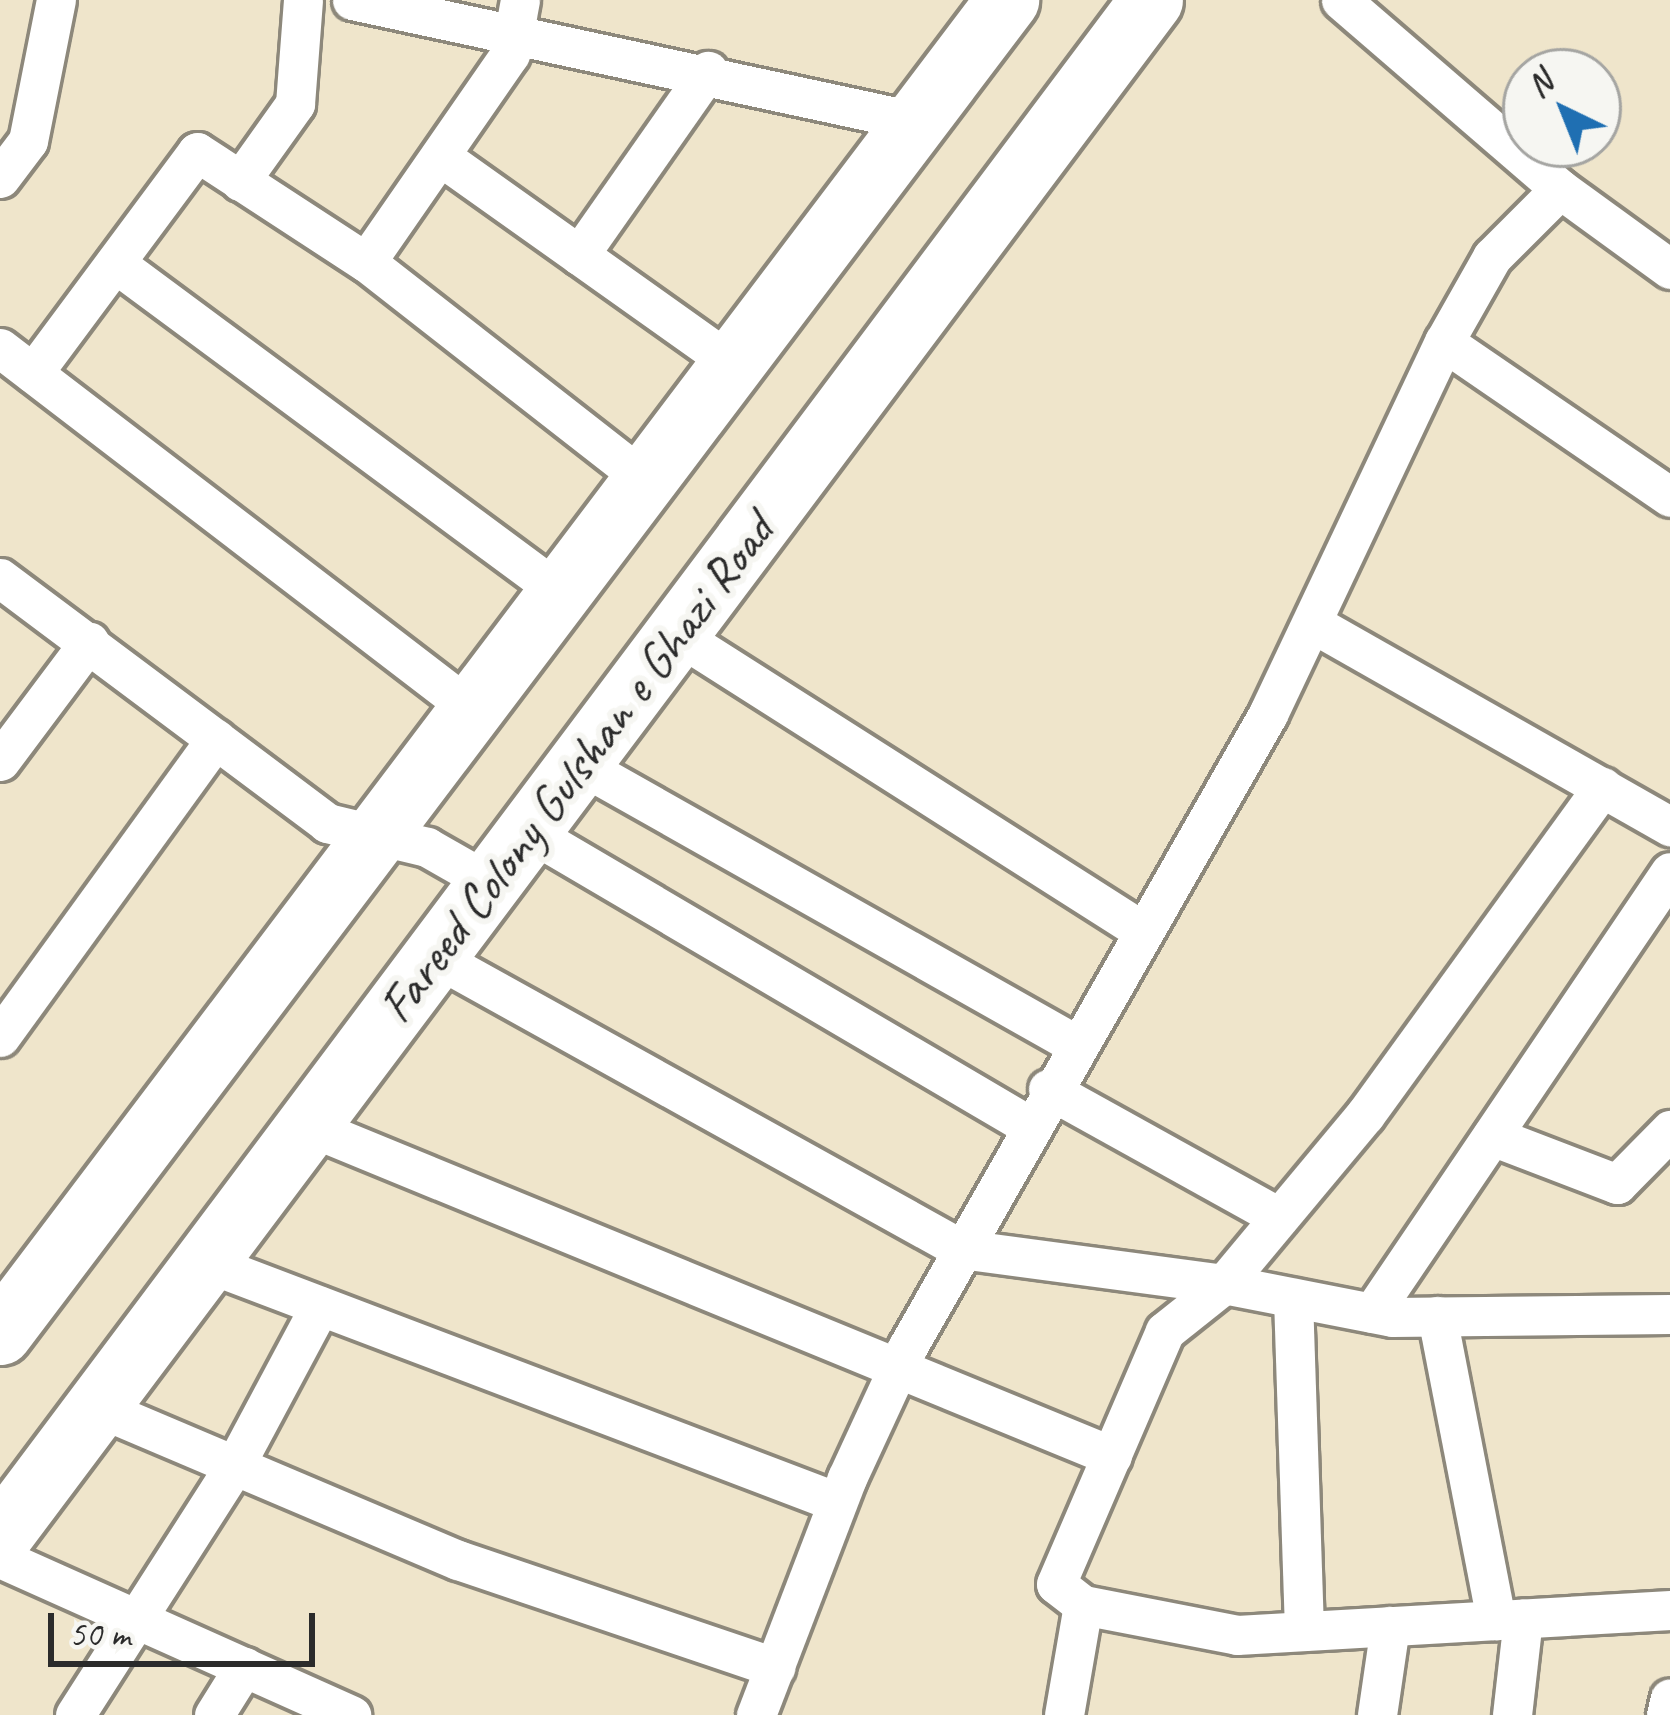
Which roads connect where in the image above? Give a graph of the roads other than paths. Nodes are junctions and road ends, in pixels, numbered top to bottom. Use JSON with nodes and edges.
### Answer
{"nodes":[{"id":1,"x":56,"y":0,"type":"edge"},
{"id":2,"x":303,"y":0,"type":"edge"},
{"id":3,"x":352,"y":0,"type":"edge"},
{"id":4,"x":1006,"y":0,"type":"edge"},
{"id":5,"x":1151,"y":0,"type":"edge"},
{"id":6,"x":1341,"y":0,"type":"edge"},
{"id":7,"x":517,"y":16,"type":"edge"},
{"id":8,"x":708,"y":70,"type":"junction"},
{"id":9,"x":914,"y":121,"type":"junction"},
{"id":10,"x":14,"y":137,"type":"edge"},
{"id":11,"x":440,"y":156,"type":"junction"},
{"id":12,"x":0,"y":178,"type":"edge"},
{"id":13,"x":240,"y":181,"type":"junction"},
{"id":14,"x":1560,"y":190,"type":"junction"},
{"id":15,"x":579,"y":255,"type":"junction"},
{"id":16,"x":366,"y":262,"type":"junction"},
{"id":17,"x":115,"y":263,"type":"junction"},
{"id":18,"x":1670,"y":269,"type":"edge"},
{"id":19,"x":1444,"y":342,"type":"junction"},
{"id":20,"x":0,"y":348,"type":"edge"},
{"id":21,"x":731,"y":363,"type":"junction"},
{"id":22,"x":33,"y":373,"type":"junction"},
{"id":23,"x":645,"y":480,"type":"junction"},
{"id":24,"x":1670,"y":497,"type":"edge"},
{"id":25,"x":0,"y":578,"type":"edge"},
{"id":26,"x":561,"y":593,"type":"junction"},
{"id":27,"x":1312,"y":623,"type":"junction"},
{"id":28,"x":676,"y":634,"type":"junction"},
{"id":29,"x":89,"y":642,"type":"junction"},
{"id":30,"x":471,"y":709,"type":"junction"},
{"id":31,"x":216,"y":739,"type":"junction"},
{"id":32,"x":0,"y":761,"type":"edge"},
{"id":33,"x":579,"y":764,"type":"junction"},
{"id":34,"x":1602,"y":787,"type":"junction"},
{"id":35,"x":1670,"y":826,"type":"edge"},
{"id":36,"x":528,"y":832,"type":"junction"},
{"id":37,"x":373,"y":835,"type":"junction"},
{"id":38,"x":1670,"y":872,"type":"edge"},
{"id":39,"x":490,"y":883,"type":"junction"},
{"id":40,"x":1141,"y":930,"type":"junction"},
{"id":41,"x":435,"y":957,"type":"junction"},
{"id":42,"x":0,"y":1037,"type":"edge"},
{"id":43,"x":1075,"y":1044,"type":"junction"},
{"id":44,"x":1048,"y":1089,"type":"junction"},
{"id":45,"x":1028,"y":1125,"type":"junction"},
{"id":46,"x":308,"y":1126,"type":"junction"},
{"id":47,"x":1670,"y":1130,"type":"edge"},
{"id":48,"x":1492,"y":1136,"type":"junction"},
{"id":49,"x":1279,"y":1217,"type":"junction"},
{"id":50,"x":961,"y":1249,"type":"junction"},
{"id":51,"x":205,"y":1262,"type":"junction"},
{"id":52,"x":1224,"y":1283,"type":"junction"},
{"id":53,"x":1293,"y":1298,"type":"junction"},
{"id":54,"x":320,"y":1306,"type":"junction"},
{"id":55,"x":1372,"y":1313,"type":"junction"},
{"id":56,"x":1670,"y":1314,"type":"edge"},
{"id":57,"x":1437,"y":1316,"type":"junction"},
{"id":58,"x":0,"y":1333,"type":"edge"},
{"id":59,"x":899,"y":1366,"type":"junction"},
{"id":60,"x":97,"y":1407,"type":"junction"},
{"id":61,"x":1112,"y":1456,"type":"junction"},
{"id":62,"x":235,"y":1465,"type":"junction"},
{"id":63,"x":837,"y":1502,"type":"junction"},
{"id":64,"x":0,"y":1536,"type":"edge"},
{"id":65,"x":0,"y":1558,"type":"edge"},
{"id":66,"x":1083,"y":1605,"type":"junction"},
{"id":67,"x":1670,"y":1610,"type":"edge"},
{"id":68,"x":135,"y":1618,"type":"junction"},
{"id":69,"x":1510,"y":1619,"type":"junction"},
{"id":70,"x":1390,"y":1626,"type":"junction"},
{"id":71,"x":1304,"y":1631,"type":"junction"},
{"id":72,"x":244,"y":1667,"type":"junction"},
{"id":73,"x":775,"y":1667,"type":"junction"},
{"id":74,"x":1670,"y":1698,"type":"edge"},
{"id":75,"x":75,"y":1715,"type":"edge"},
{"id":76,"x":214,"y":1715,"type":"edge"},
{"id":77,"x":351,"y":1715,"type":"edge"},
{"id":78,"x":756,"y":1715,"type":"edge"},
{"id":79,"x":1064,"y":1715,"type":"edge"},
{"id":80,"x":1377,"y":1715,"type":"edge"},
{"id":81,"x":1512,"y":1715,"type":"edge"},
{"id":82,"x":1666,"y":1715,"type":"edge"}],
"edges":[{"from":1,"to":10,"type":"street"},
{"from":2,"to":13,"type":"street"},
{"from":3,"to":7,"type":"street"},
{"from":4,"to":9,"type":"main road"},
{"from":5,"to":28,"type":"main road","name":"Fareed Colony Gulshan e Ghazi Road"},
{"from":6,"to":14,"type":"street"},
{"from":7,"to":8,"type":"street"},
{"from":7,"to":11,"type":"street"},
{"from":8,"to":9,"type":"street"},
{"from":8,"to":15,"type":"street"},
{"from":9,"to":21,"type":"main road"},
{"from":10,"to":12,"type":"street"},
{"from":11,"to":15,"type":"street"},
{"from":11,"to":16,"type":"street"},
{"from":13,"to":16,"type":"street"},
{"from":13,"to":17,"type":"street"},
{"from":14,"to":18,"type":"street"},
{"from":14,"to":19,"type":"street"},
{"from":15,"to":21,"type":"street"},
{"from":16,"to":23,"type":"street"},
{"from":17,"to":22,"type":"street"},
{"from":17,"to":26,"type":"street"},
{"from":19,"to":24,"type":"street"},
{"from":19,"to":27,"type":"street"},
{"from":20,"to":22,"type":"street"},
{"from":21,"to":23,"type":"main road"},
{"from":22,"to":30,"type":"street"},
{"from":23,"to":26,"type":"main road"},
{"from":25,"to":29,"type":"street"},
{"from":26,"to":30,"type":"main road"},
{"from":27,"to":34,"type":"street"},
{"from":27,"to":40,"type":"street"},
{"from":28,"to":33,"type":"main road","name":"Fareed Colony Gulshan e Ghazi Road"},
{"from":28,"to":40,"type":"street"},
{"from":29,"to":31,"type":"street"},
{"from":29,"to":32,"type":"street"},
{"from":30,"to":37,"type":"main road"},
{"from":31,"to":37,"type":"street"},
{"from":31,"to":42,"type":"street"},
{"from":33,"to":36,"type":"main road","name":"Fareed Colony Gulshan e Ghazi Road"},
{"from":33,"to":43,"type":"street"},
{"from":34,"to":35,"type":"street"},
{"from":34,"to":49,"type":"street"},
{"from":36,"to":39,"type":"main road","name":"Fareed Colony Gulshan e Ghazi Road"},
{"from":36,"to":45,"type":"street"},
{"from":37,"to":39,"type":"street"},
{"from":37,"to":58,"type":"main road"},
{"from":38,"to":48,"type":"street"},
{"from":39,"to":41,"type":"main road","name":"Fareed Colony Gulshan e Ghazi Road"},
{"from":40,"to":43,"type":"street"},
{"from":41,"to":46,"type":"main road","name":"Fareed Colony Gulshan e Ghazi Road"},
{"from":41,"to":50,"type":"street"},
{"from":43,"to":44,"type":"street"},
{"from":44,"to":45,"type":"street"},
{"from":44,"to":49,"type":"street"},
{"from":45,"to":50,"type":"street"},
{"from":46,"to":51,"type":"main road","name":"Fareed Colony Gulshan e Ghazi Road"},
{"from":46,"to":59,"type":"street"},
{"from":47,"to":48,"type":"street"},
{"from":48,"to":55,"type":"street"},
{"from":49,"to":52,"type":"street"},
{"from":50,"to":52,"type":"street"},
{"from":50,"to":59,"type":"street"},
{"from":51,"to":54,"type":"street"},
{"from":51,"to":60,"type":"main road","name":"Fareed Colony Gulshan e Ghazi Road"},
{"from":52,"to":53,"type":"street"},
{"from":52,"to":61,"type":"street"},
{"from":53,"to":55,"type":"street"},
{"from":53,"to":71,"type":"street"},
{"from":54,"to":62,"type":"street"},
{"from":54,"to":63,"type":"street"},
{"from":55,"to":57,"type":"street"},
{"from":56,"to":57,"type":"street"},
{"from":57,"to":69,"type":"street"},
{"from":59,"to":61,"type":"street"},
{"from":59,"to":63,"type":"street"},
{"from":60,"to":62,"type":"street"},
{"from":60,"to":64,"type":"main road","name":"Fareed Colony Gulshan e Ghazi Road"},
{"from":61,"to":66,"type":"street"},
{"from":62,"to":68,"type":"street"},
{"from":62,"to":73,"type":"street"},
{"from":63,"to":73,"type":"street"},
{"from":65,"to":68,"type":"street"},
{"from":66,"to":71,"type":"street"},
{"from":66,"to":79,"type":"street"},
{"from":67,"to":69,"type":"street"},
{"from":68,"to":72,"type":"street"},
{"from":68,"to":75,"type":"street"},
{"from":69,"to":70,"type":"street"},
{"from":69,"to":81,"type":"street"},
{"from":70,"to":71,"type":"street"},
{"from":70,"to":80,"type":"street"},
{"from":72,"to":76,"type":"street"},
{"from":72,"to":77,"type":"street"},
{"from":73,"to":78,"type":"street"},
{"from":74,"to":82,"type":"street"}]}
